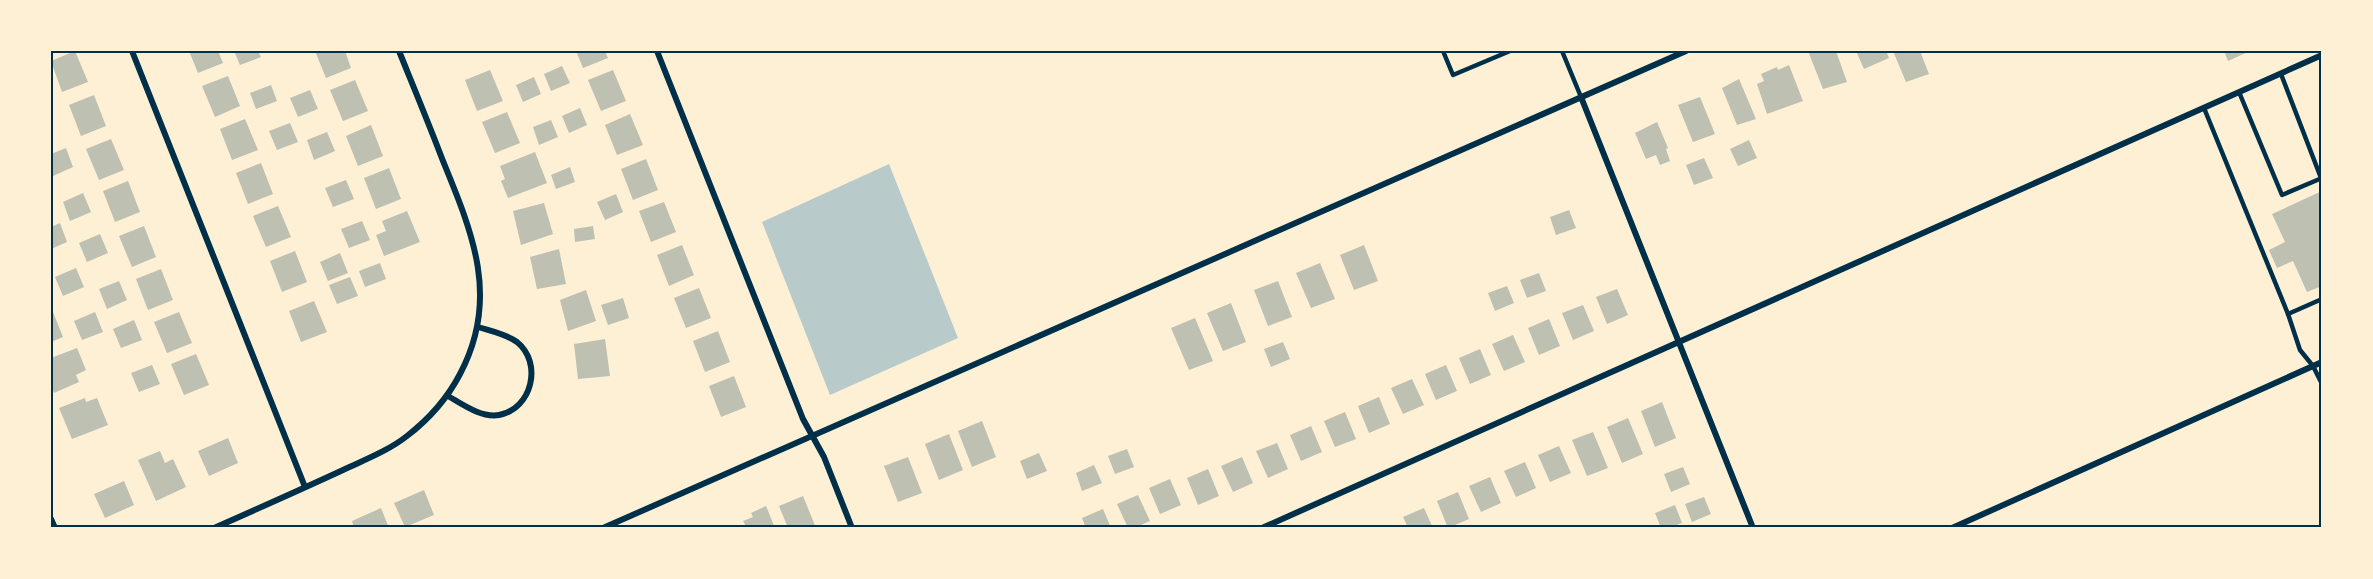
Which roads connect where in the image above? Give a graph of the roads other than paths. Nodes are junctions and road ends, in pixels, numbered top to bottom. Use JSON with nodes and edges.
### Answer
{"nodes":[{"id":1,"x":132,"y":51,"type":"edge"},
{"id":2,"x":399,"y":51,"type":"edge"},
{"id":3,"x":657,"y":51,"type":"edge"},
{"id":4,"x":1443,"y":51,"type":"edge"},
{"id":5,"x":1510,"y":51,"type":"edge"},
{"id":6,"x":1562,"y":51,"type":"edge"},
{"id":7,"x":1686,"y":51,"type":"edge"},
{"id":8,"x":2322,"y":55,"type":"edge"},
{"id":9,"x":2281,"y":74,"type":"junction"},
{"id":10,"x":2240,"y":92,"type":"junction"},
{"id":11,"x":1581,"y":97,"type":"junction"},
{"id":12,"x":2204,"y":108,"type":"junction"},
{"id":13,"x":2322,"y":178,"type":"edge"},
{"id":14,"x":2322,"y":299,"type":"edge"},
{"id":15,"x":2288,"y":314,"type":"junction"},
{"id":16,"x":478,"y":327,"type":"junction"},
{"id":17,"x":1680,"y":342,"type":"junction"},
{"id":18,"x":2322,"y":362,"type":"edge"},
{"id":19,"x":2313,"y":366,"type":"junction"},
{"id":20,"x":2322,"y":384,"type":"edge"},
{"id":21,"x":447,"y":396,"type":"junction"},
{"id":22,"x":812,"y":435,"type":"junction"},
{"id":23,"x":305,"y":488,"type":"junction"},
{"id":24,"x":51,"y":519,"type":"edge"},
{"id":25,"x":55,"y":528,"type":"edge"},
{"id":26,"x":214,"y":528,"type":"edge"},
{"id":27,"x":603,"y":528,"type":"edge"},
{"id":28,"x":852,"y":528,"type":"edge"},
{"id":29,"x":1262,"y":528,"type":"edge"},
{"id":30,"x":1753,"y":528,"type":"edge"},
{"id":31,"x":1952,"y":528,"type":"edge"}],
"edges":[{"from":1,"to":23,"type":"street"},
{"from":2,"to":16,"type":"street"},
{"from":3,"to":22,"type":"street"},
{"from":4,"to":5,"type":"lane"},
{"from":6,"to":11,"type":"lane"},
{"from":7,"to":11,"type":"street"},
{"from":8,"to":9,"type":"street"},
{"from":9,"to":10,"type":"street"},
{"from":9,"to":13,"type":"lane"},
{"from":10,"to":12,"type":"street"},
{"from":10,"to":13,"type":"lane"},
{"from":11,"to":17,"type":"street"},
{"from":11,"to":22,"type":"street"},
{"from":12,"to":15,"type":"lane"},
{"from":12,"to":17,"type":"street"},
{"from":14,"to":15,"type":"lane"},
{"from":15,"to":19,"type":"lane"},
{"from":16,"to":21,"type":"street"},
{"from":16,"to":21,"type":"street"},
{"from":17,"to":29,"type":"street"},
{"from":17,"to":30,"type":"street"},
{"from":18,"to":19,"type":"street"},
{"from":19,"to":20,"type":"lane"},
{"from":19,"to":31,"type":"street"},
{"from":21,"to":23,"type":"street"},
{"from":22,"to":27,"type":"street"},
{"from":22,"to":28,"type":"street"},
{"from":23,"to":26,"type":"street"},
{"from":24,"to":25,"type":"street"}]}
